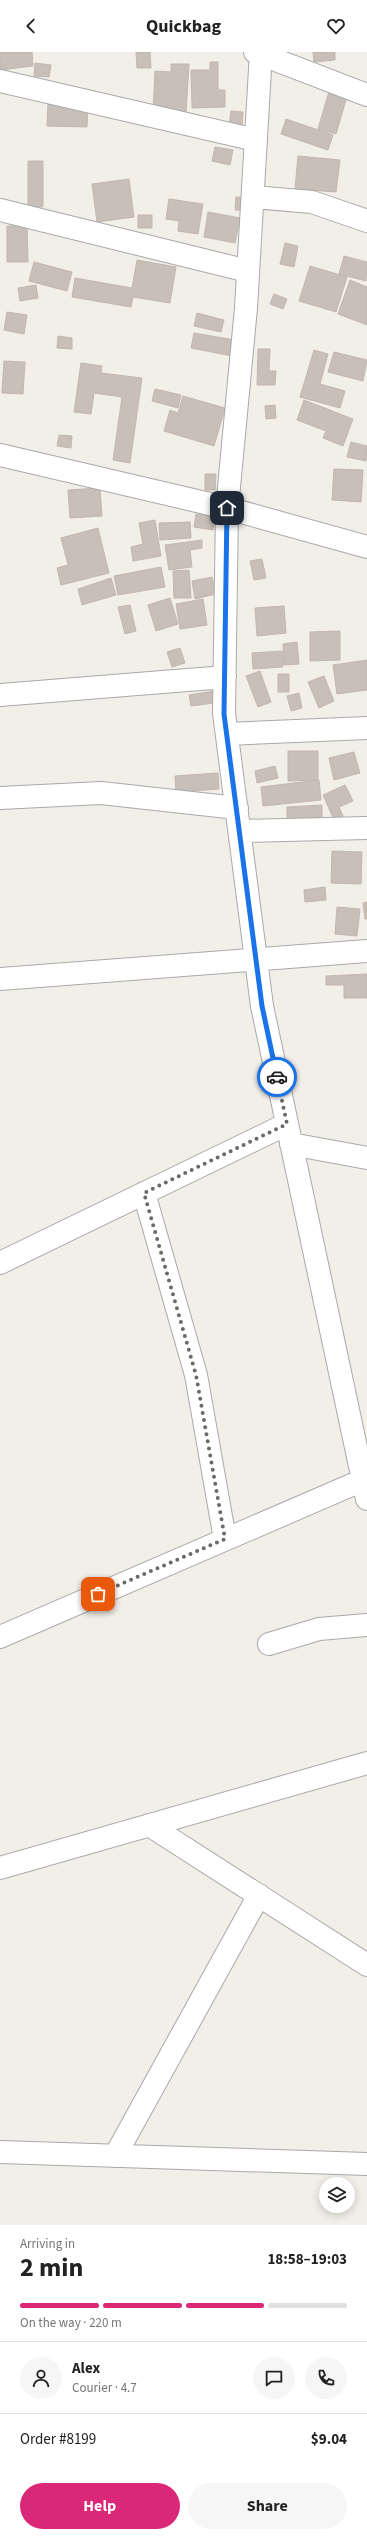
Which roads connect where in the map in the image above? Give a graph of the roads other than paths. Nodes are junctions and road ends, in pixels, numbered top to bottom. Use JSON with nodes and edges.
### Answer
{"nodes":[{"id":1,"x":259,"y":53,"type":"edge"},
{"id":2,"x":0,"y":81,"type":"edge"},
{"id":3,"x":367,"y":95,"type":"edge"},
{"id":4,"x":256,"y":140,"type":"junction"},
{"id":5,"x":253,"y":197,"type":"junction"},
{"id":6,"x":0,"y":210,"type":"edge"},
{"id":7,"x":367,"y":221,"type":"edge"},
{"id":8,"x":248,"y":271,"type":"junction"},
{"id":9,"x":0,"y":455,"type":"edge"},
{"id":10,"x":227,"y":508,"type":"junction"},
{"id":11,"x":367,"y":547,"type":"edge"},
{"id":12,"x":225,"y":677,"type":"junction"},
{"id":13,"x":0,"y":695,"type":"edge"},
{"id":14,"x":367,"y":728,"type":"edge"},
{"id":15,"x":227,"y":734,"type":"junction"},
{"id":16,"x":0,"y":798,"type":"edge"},
{"id":17,"x":237,"y":808,"type":"junction"},
{"id":18,"x":367,"y":828,"type":"edge"},
{"id":19,"x":240,"y":831,"type":"junction"},
{"id":20,"x":367,"y":951,"type":"edge"},
{"id":21,"x":256,"y":960,"type":"junction"},
{"id":22,"x":0,"y":979,"type":"edge"},
{"id":23,"x":289,"y":1134,"type":"junction"},
{"id":24,"x":367,"y":1158,"type":"edge"},
{"id":25,"x":144,"y":1193,"type":"junction"},
{"id":26,"x":0,"y":1263,"type":"edge"},
{"id":27,"x":365,"y":1489,"type":"edge"},
{"id":28,"x":225,"y":1539,"type":"junction"},
{"id":29,"x":367,"y":1625,"type":"edge"},
{"id":30,"x":0,"y":1637,"type":"edge"},
{"id":31,"x":269,"y":1644,"type":"dead end"},
{"id":32,"x":367,"y":1763,"type":"edge"},
{"id":33,"x":149,"y":1825,"type":"junction"},
{"id":34,"x":0,"y":1868,"type":"edge"},
{"id":35,"x":259,"y":1895,"type":"junction"},
{"id":36,"x":367,"y":1965,"type":"edge"},
{"id":37,"x":0,"y":2152,"type":"edge"},
{"id":38,"x":115,"y":2156,"type":"junction"},
{"id":39,"x":367,"y":2164,"type":"edge"}],
"edges":[{"from":1,"to":3,"type":"street"},
{"from":1,"to":4,"type":"street"},
{"from":2,"to":4,"type":"street"},
{"from":4,"to":5,"type":"street"},
{"from":5,"to":7,"type":"street"},
{"from":5,"to":8,"type":"street"},
{"from":6,"to":8,"type":"street"},
{"from":8,"to":10,"type":"street"},
{"from":9,"to":10,"type":"street"},
{"from":10,"to":11,"type":"street"},
{"from":10,"to":12,"type":"street"},
{"from":12,"to":13,"type":"street"},
{"from":12,"to":15,"type":"street"},
{"from":14,"to":15,"type":"street"},
{"from":15,"to":17,"type":"street"},
{"from":16,"to":17,"type":"street"},
{"from":17,"to":19,"type":"street"},
{"from":18,"to":19,"type":"street"},
{"from":19,"to":21,"type":"street"},
{"from":20,"to":21,"type":"street"},
{"from":21,"to":22,"type":"street"},
{"from":21,"to":23,"type":"street"},
{"from":23,"to":24,"type":"street"},
{"from":23,"to":25,"type":"street"},
{"from":23,"to":27,"type":"street"},
{"from":25,"to":26,"type":"street"},
{"from":25,"to":28,"type":"street"},
{"from":27,"to":28,"type":"street"},
{"from":28,"to":30,"type":"street"},
{"from":29,"to":31,"type":"street"},
{"from":32,"to":33,"type":"street"},
{"from":33,"to":34,"type":"street"},
{"from":33,"to":35,"type":"street"},
{"from":35,"to":36,"type":"street"},
{"from":35,"to":38,"type":"street"},
{"from":37,"to":38,"type":"street"},
{"from":38,"to":39,"type":"street"}]}
